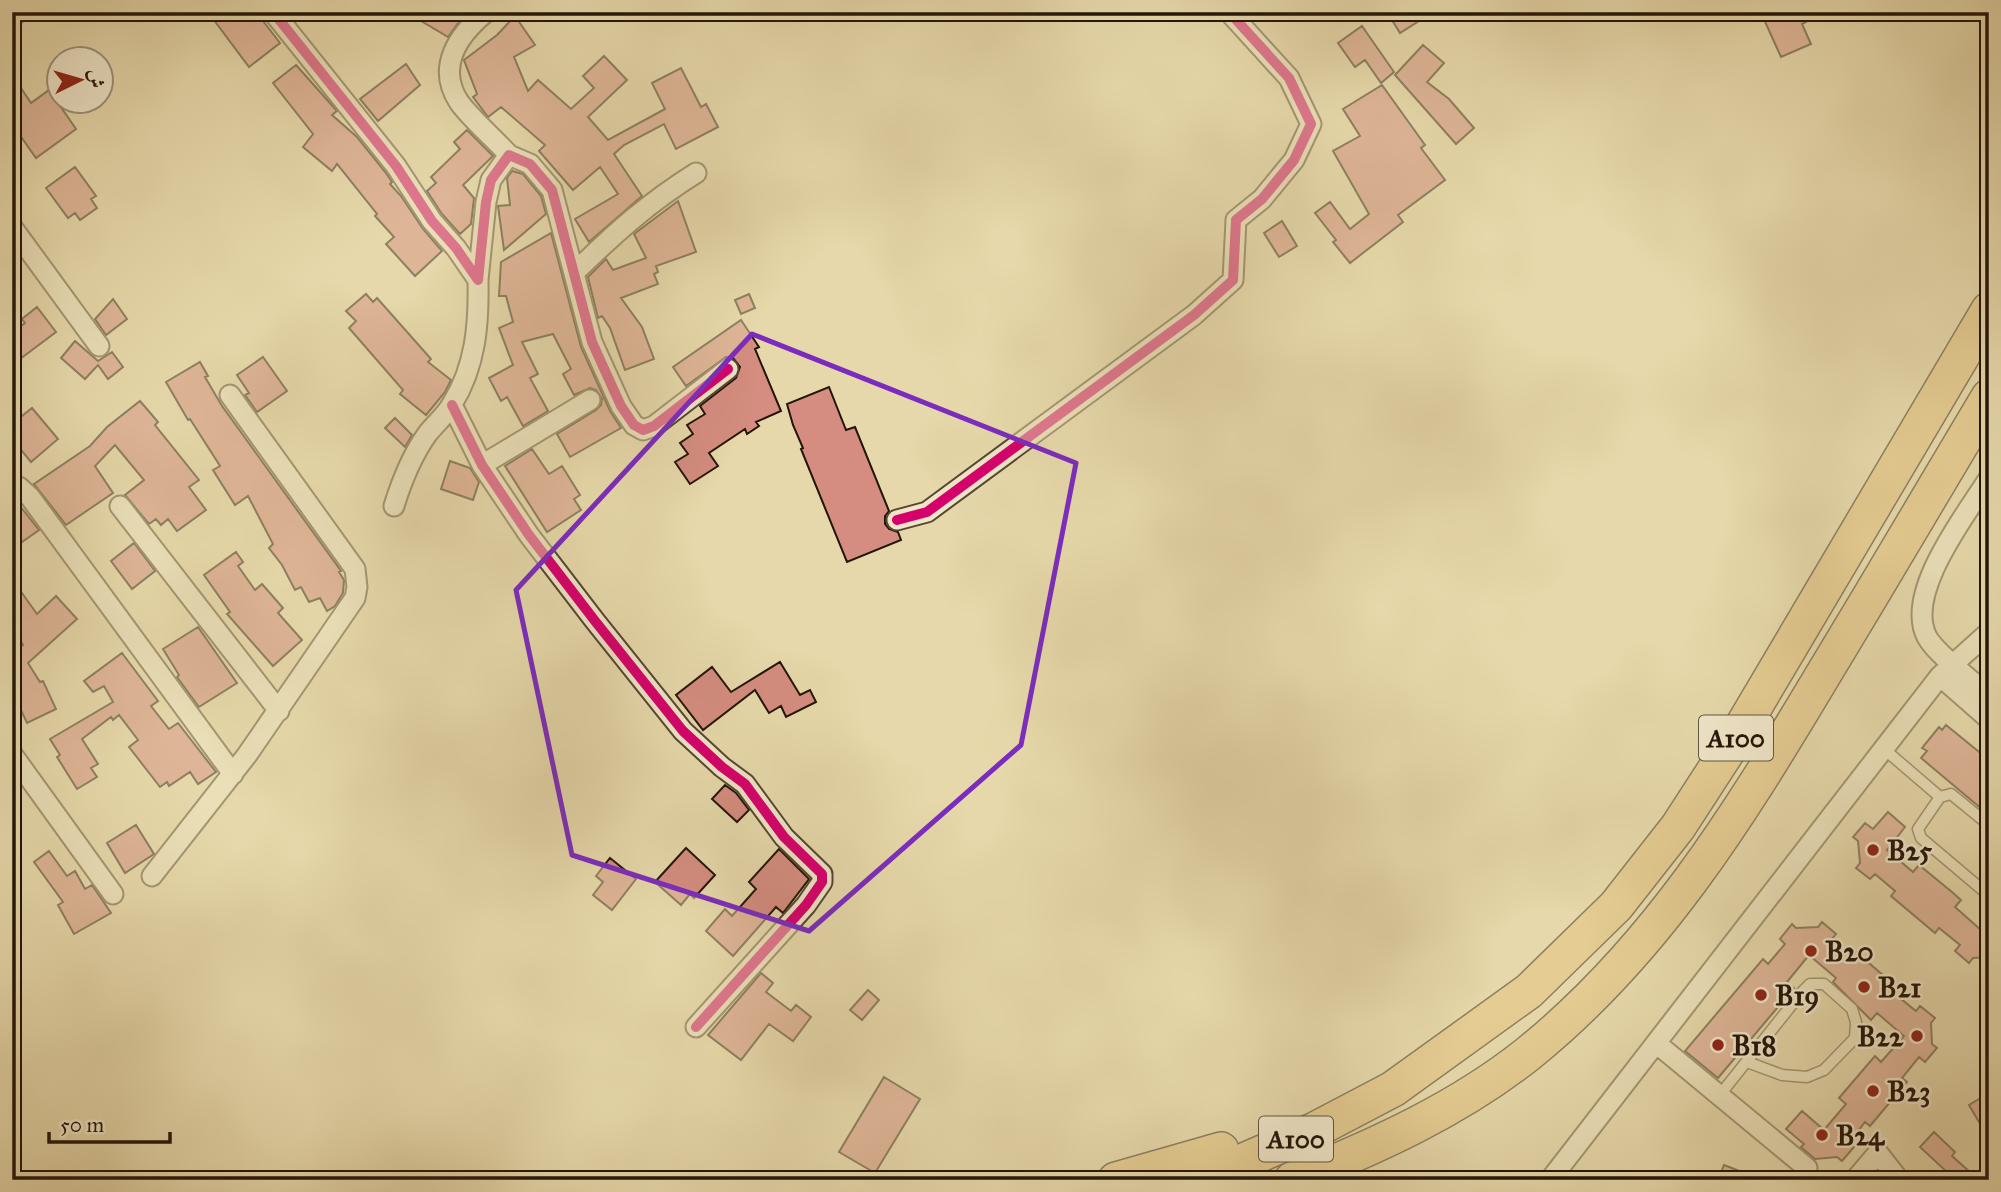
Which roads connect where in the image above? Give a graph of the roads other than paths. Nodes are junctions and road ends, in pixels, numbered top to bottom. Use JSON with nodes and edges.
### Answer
{"nodes":[{"id":1,"x":273,"y":12,"type":"edge"},
{"id":2,"x":486,"y":12,"type":"edge"},
{"id":3,"x":1228,"y":12,"type":"edge"},
{"id":4,"x":509,"y":155,"type":"junction"},
{"id":5,"x":696,"y":173,"type":"dead end"},
{"id":6,"x":12,"y":227,"type":"edge"},
{"id":7,"x":575,"y":272,"type":"junction"},
{"id":8,"x":478,"y":280,"type":"junction"},
{"id":9,"x":1989,"y":310,"type":"edge"},
{"id":10,"x":99,"y":346,"type":"dead end"},
{"id":11,"x":728,"y":369,"type":"dead end"},
{"id":12,"x":230,"y":395,"type":"dead end"},
{"id":13,"x":1989,"y":397,"type":"edge"},
{"id":14,"x":590,"y":400,"type":"dead end"},
{"id":15,"x":452,"y":405,"type":"junction"},
{"id":16,"x":482,"y":465,"type":"junction"},
{"id":17,"x":1989,"y":478,"type":"edge"},
{"id":18,"x":12,"y":489,"type":"edge"},
{"id":19,"x":120,"y":506,"type":"dead end"},
{"id":20,"x":394,"y":506,"type":"dead end"},
{"id":21,"x":897,"y":520,"type":"dead end"},
{"id":22,"x":1989,"y":632,"type":"edge"},
{"id":23,"x":1946,"y":670,"type":"junction"},
{"id":24,"x":1989,"y":696,"type":"edge"},
{"id":25,"x":279,"y":710,"type":"junction"},
{"id":26,"x":1989,"y":719,"type":"edge"},
{"id":27,"x":1884,"y":748,"type":"junction"},
{"id":28,"x":12,"y":754,"type":"edge"},
{"id":29,"x":233,"y":774,"type":"junction"},
{"id":30,"x":1940,"y":797,"type":"junction"},
{"id":31,"x":1989,"y":825,"type":"edge"},
{"id":32,"x":152,"y":876,"type":"dead end"},
{"id":33,"x":1989,"y":892,"type":"edge"},
{"id":34,"x":113,"y":894,"type":"dead end"},
{"id":35,"x":696,"y":1027,"type":"dead end"},
{"id":36,"x":1656,"y":1043,"type":"junction"},
{"id":37,"x":1747,"y":1062,"type":"junction"},
{"id":38,"x":1393,"y":1089,"type":"junction"},
{"id":39,"x":1468,"y":1096,"type":"junction"},
{"id":40,"x":1719,"y":1096,"type":"junction"},
{"id":41,"x":1807,"y":1168,"type":"dead end"},
{"id":42,"x":1116,"y":1180,"type":"edge"},
{"id":43,"x":1195,"y":1180,"type":"edge"},
{"id":44,"x":1292,"y":1180,"type":"edge"},
{"id":45,"x":1331,"y":1180,"type":"edge"},
{"id":46,"x":1550,"y":1180,"type":"edge"},
{"id":47,"x":1855,"y":1180,"type":"edge"},
{"id":48,"x":1899,"y":1180,"type":"edge"}],
"edges":[{"from":1,"to":8,"type":"street"},
{"from":2,"to":4,"type":"street"},
{"from":3,"to":21,"type":"street"},
{"from":4,"to":7,"type":"street"},
{"from":4,"to":8,"type":"street"},
{"from":5,"to":7,"type":"street"},
{"from":6,"to":10,"type":"street"},
{"from":7,"to":11,"type":"street"},
{"from":8,"to":15,"type":"street"},
{"from":9,"to":38,"type":"highway","name":"A100","number":"A100"},
{"from":12,"to":25,"type":"street"},
{"from":13,"to":39,"type":"highway","name":"A100","number":"A100"},
{"from":14,"to":16,"type":"street"},
{"from":15,"to":16,"type":"street"},
{"from":15,"to":20,"type":"street"},
{"from":16,"to":35,"type":"street"},
{"from":17,"to":23,"type":"street"},
{"from":18,"to":29,"type":"street"},
{"from":19,"to":25,"type":"street"},
{"from":22,"to":23,"type":"street"},
{"from":23,"to":24,"type":"street"},
{"from":23,"to":26,"type":"street"},
{"from":23,"to":27,"type":"street"},
{"from":25,"to":29,"type":"street"},
{"from":27,"to":30,"type":"lane"},
{"from":27,"to":36,"type":"street"},
{"from":28,"to":34,"type":"street"},
{"from":29,"to":32,"type":"street"},
{"from":30,"to":31,"type":"lane"},
{"from":30,"to":33,"type":"lane"},
{"from":36,"to":40,"type":"street"},
{"from":36,"to":46,"type":"street"},
{"from":37,"to":37,"type":"lane"},
{"from":37,"to":40,"type":"lane"},
{"from":38,"to":42,"type":"highway"},
{"from":38,"to":43,"type":"highway","name":"A100","number":"A100"},
{"from":39,"to":44,"type":"highway","name":"A100","number":"A100"},
{"from":39,"to":45,"type":"highway"},
{"from":40,"to":41,"type":"street"},
{"from":47,"to":48,"type":"street"}]}
